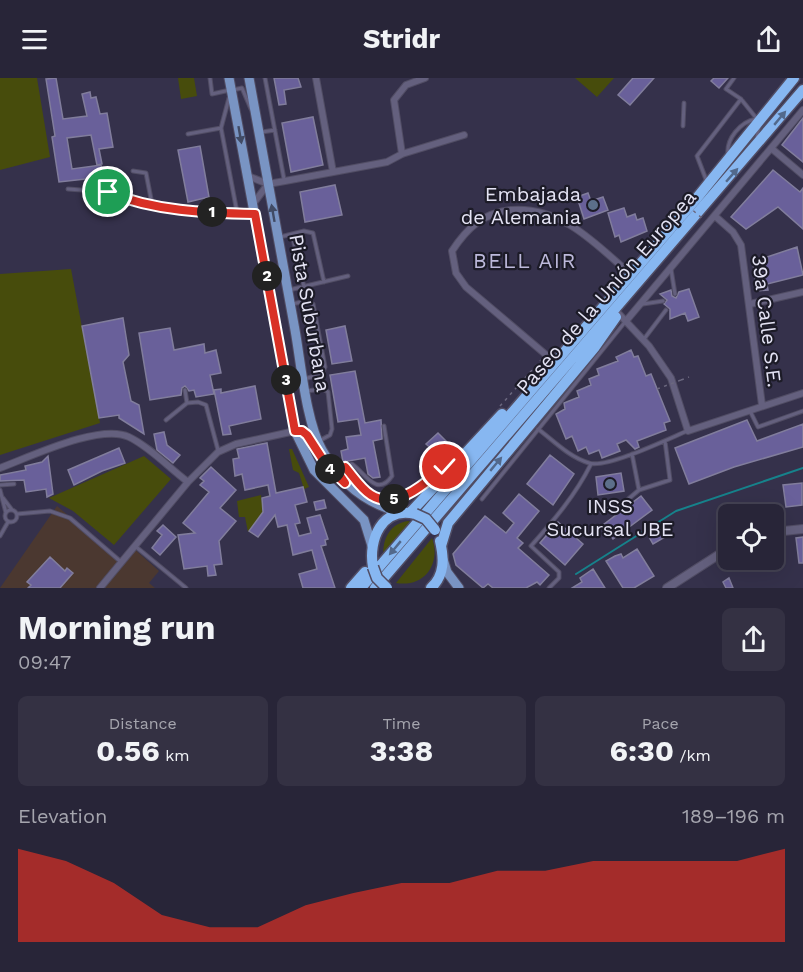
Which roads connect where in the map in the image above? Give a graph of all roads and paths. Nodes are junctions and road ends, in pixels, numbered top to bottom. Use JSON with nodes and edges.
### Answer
{"nodes":[{"id":1,"x":210,"y":78,"type":"edge"},
{"id":2,"x":229,"y":78,"type":"edge"},
{"id":3,"x":249,"y":78,"type":"edge"},
{"id":4,"x":265,"y":78,"type":"edge"},
{"id":5,"x":316,"y":78,"type":"edge"},
{"id":6,"x":425,"y":78,"type":"edge"},
{"id":7,"x":734,"y":78,"type":"edge"},
{"id":8,"x":794,"y":78,"type":"edge"},
{"id":9,"x":231,"y":90,"type":"junction"},
{"id":10,"x":803,"y":90,"type":"edge"},
{"id":11,"x":741,"y":99,"type":"junction"},
{"id":12,"x":684,"y":103,"type":"dead end"},
{"id":13,"x":803,"y":110,"type":"edge"},
{"id":14,"x":256,"y":115,"type":"junction"},
{"id":15,"x":758,"y":121,"type":"junction"},
{"id":16,"x":682,"y":126,"type":"dead end"},
{"id":17,"x":221,"y":128,"type":"junction"},
{"id":18,"x":275,"y":130,"type":"junction"},
{"id":19,"x":260,"y":133,"type":"junction"},
{"id":20,"x":188,"y":134,"type":"dead end"},
{"id":21,"x":464,"y":135,"type":"dead end"},
{"id":22,"x":756,"y":147,"type":"junction"},
{"id":23,"x":771,"y":148,"type":"junction"},
{"id":24,"x":402,"y":154,"type":"junction"},
{"id":25,"x":133,"y":171,"type":"dead end"},
{"id":26,"x":333,"y":172,"type":"junction"},
{"id":27,"x":803,"y":175,"type":"edge"},
{"id":28,"x":248,"y":176,"type":"junction"},
{"id":29,"x":285,"y":181,"type":"junction"},
{"id":30,"x":708,"y":183,"type":"junction"},
{"id":31,"x":268,"y":184,"type":"junction"},
{"id":32,"x":68,"y":189,"type":"dead end"},
{"id":33,"x":108,"y":192,"type":"joint"},
{"id":34,"x":682,"y":201,"type":"dead end"},
{"id":35,"x":152,"y":204,"type":"junction"},
{"id":36,"x":254,"y":209,"type":"junction"},
{"id":37,"x":237,"y":213,"type":"junction"},
{"id":38,"x":715,"y":216,"type":"junction"},
{"id":39,"x":703,"y":219,"type":"dead end"},
{"id":40,"x":292,"y":234,"type":"junction"},
{"id":41,"x":278,"y":237,"type":"junction"},
{"id":42,"x":672,"y":244,"type":"junction"},
{"id":43,"x":682,"y":254,"type":"junction"},
{"id":44,"x":671,"y":268,"type":"junction"},
{"id":45,"x":630,"y":274,"type":"junction"},
{"id":46,"x":348,"y":276,"type":"dead end"},
{"id":47,"x":324,"y":282,"type":"junction"},
{"id":48,"x":638,"y":282,"type":"junction"},
{"id":49,"x":304,"y":287,"type":"junction"},
{"id":50,"x":288,"y":291,"type":"junction"},
{"id":51,"x":803,"y":292,"type":"edge"},
{"id":52,"x":675,"y":294,"type":"dead end"},
{"id":53,"x":663,"y":301,"type":"dead end"},
{"id":54,"x":641,"y":304,"type":"junction"},
{"id":55,"x":750,"y":304,"type":"junction"},
{"id":56,"x":291,"y":305,"type":"junction"},
{"id":57,"x":600,"y":308,"type":"junction"},
{"id":58,"x":666,"y":310,"type":"dead end"},
{"id":59,"x":622,"y":317,"type":"junction"},
{"id":60,"x":643,"y":340,"type":"junction"},
{"id":61,"x":548,"y":357,"type":"junction"},
{"id":62,"x":689,"y":377,"type":"dead end"},
{"id":63,"x":304,"y":379,"type":"junction"},
{"id":64,"x":657,"y":389,"type":"dead end"},
{"id":65,"x":185,"y":390,"type":"dead end"},
{"id":66,"x":306,"y":391,"type":"junction"},
{"id":67,"x":803,"y":393,"type":"edge"},
{"id":68,"x":187,"y":403,"type":"junction"},
{"id":69,"x":762,"y":405,"type":"junction"},
{"id":70,"x":499,"y":406,"type":"dead end"},
{"id":71,"x":750,"y":409,"type":"junction"},
{"id":72,"x":803,"y":411,"type":"edge"},
{"id":73,"x":166,"y":420,"type":"dead end"},
{"id":74,"x":384,"y":426,"type":"dead end"},
{"id":75,"x":538,"y":429,"type":"junction"},
{"id":76,"x":295,"y":431,"type":"junction"},
{"id":77,"x":688,"y":431,"type":"junction"},
{"id":78,"x":318,"y":441,"type":"junction"},
{"id":79,"x":665,"y":441,"type":"junction"},
{"id":80,"x":218,"y":452,"type":"junction"},
{"id":81,"x":632,"y":454,"type":"junction"},
{"id":82,"x":591,"y":465,"type":"junction"},
{"id":83,"x":0,"y":468,"type":"edge"},
{"id":84,"x":341,"y":469,"type":"junction"},
{"id":85,"x":188,"y":482,"type":"junction"},
{"id":86,"x":426,"y":482,"type":"dead end"},
{"id":87,"x":345,"y":483,"type":"junction"},
{"id":88,"x":14,"y":484,"type":"dead end"},
{"id":89,"x":361,"y":485,"type":"dead end"},
{"id":90,"x":0,"y":486,"type":"edge"},
{"id":91,"x":0,"y":490,"type":"edge"},
{"id":92,"x":639,"y":490,"type":"junction"},
{"id":93,"x":2,"y":497,"type":"junction"},
{"id":94,"x":382,"y":497,"type":"dead end"},
{"id":95,"x":482,"y":498,"type":"dead end"},
{"id":96,"x":12,"y":510,"type":"junction"},
{"id":97,"x":432,"y":512,"type":"junction"},
{"id":98,"x":602,"y":512,"type":"dead end"},
{"id":99,"x":6,"y":513,"type":"junction"},
{"id":100,"x":409,"y":513,"type":"junction"},
{"id":101,"x":17,"y":514,"type":"junction"},
{"id":102,"x":9,"y":522,"type":"junction"},
{"id":103,"x":803,"y":529,"type":"edge"},
{"id":104,"x":784,"y":531,"type":"edge"},
{"id":105,"x":0,"y":536,"type":"edge"},
{"id":106,"x":135,"y":546,"type":"junction"},
{"id":107,"x":372,"y":546,"type":"junction"},
{"id":108,"x":442,"y":550,"type":"junction"},
{"id":109,"x":718,"y":555,"type":"edge"},
{"id":110,"x":372,"y":562,"type":"junction"},
{"id":111,"x":121,"y":563,"type":"junction"},
{"id":112,"x":100,"y":588,"type":"edge"},
{"id":113,"x":186,"y":588,"type":"edge"},
{"id":114,"x":351,"y":588,"type":"edge"},
{"id":115,"x":361,"y":588,"type":"edge"},
{"id":116,"x":375,"y":588,"type":"edge"},
{"id":117,"x":387,"y":588,"type":"edge"},
{"id":118,"x":432,"y":588,"type":"edge"},
{"id":119,"x":459,"y":588,"type":"edge"},
{"id":120,"x":549,"y":588,"type":"edge"},
{"id":121,"x":668,"y":588,"type":"edge"}],
"edges":[{"from":1,"to":9,"type":"lane"},
{"from":2,"to":9,"type":"main road","name":"Pista Suburbana"},
{"from":3,"to":14,"type":"main road","name":"Pista Suburbana"},
{"from":4,"to":18,"type":"lane"},
{"from":5,"to":26,"type":"street"},
{"from":6,"to":24,"type":"street"},
{"from":7,"to":11,"type":"lane"},
{"from":8,"to":15,"type":"highway","name":"Paseo de la Unión Europea"},
{"from":9,"to":14,"type":"lane"},
{"from":9,"to":17,"type":"lane"},
{"from":9,"to":28,"type":"main road","name":"Pista Suburbana","one_way":true},
{"from":22,"to":10,"type":"highway","name":"Paseo de la Unión Europea","one_way":true},
{"from":11,"to":15,"type":"lane"},
{"from":11,"to":30,"type":"lane"},
{"from":12,"to":16,"type":"lane"},
{"from":13,"to":23,"type":"street"},
{"from":14,"to":19,"type":"main road","name":"Pista Suburbana"},
{"from":15,"to":22,"type":"lane"},
{"from":15,"to":30,"type":"highway","name":"Paseo de la Unión Europea"},
{"from":17,"to":20,"type":"lane"},
{"from":17,"to":37,"type":"lane"},
{"from":18,"to":19,"type":"lane"},
{"from":18,"to":29,"type":"lane"},
{"from":19,"to":31,"type":"main road","name":"Pista Suburbana"},
{"from":21,"to":24,"type":"street"},
{"from":42,"to":22,"type":"highway","name":"Paseo de la Unión Europea","one_way":true},
{"from":23,"to":27,"type":"street"},
{"from":23,"to":38,"type":"street"},
{"from":24,"to":26,"type":"street"},
{"from":25,"to":35,"type":"lane"},
{"from":26,"to":29,"type":"street"},
{"from":28,"to":31,"type":"street"},
{"from":28,"to":36,"type":"main road","name":"Pista Suburbana"},
{"from":29,"to":31,"type":"street"},
{"from":30,"to":45,"type":"highway","name":"Paseo de la Unión Europea"},
{"from":31,"to":36,"type":"street"},
{"from":41,"to":31,"type":"main road","name":"Pista Suburbana","one_way":true},
{"from":32,"to":33,"type":"lane"},
{"from":33,"to":35,"type":"street"},
{"from":34,"to":39,"type":"path","bridge":true},
{"from":35,"to":37,"type":"street"},
{"from":36,"to":37,"type":"street"},
{"from":36,"to":76,"type":"main road","name":"Pista Suburbana"},
{"from":38,"to":43,"type":"street"},
{"from":38,"to":55,"type":"street","name":"39a Calle S.E."},
{"from":40,"to":41,"type":"lane"},
{"from":40,"to":47,"type":"lane"},
{"from":40,"to":49,"type":"lane"},
{"from":41,"to":50,"type":"main road","name":"Pista Suburbana"},
{"from":42,"to":43,"type":"lane"},
{"from":42,"to":48,"type":"highway","name":"Paseo de la Unión Europea"},
{"from":43,"to":44,"type":"street"},
{"from":44,"to":52,"type":"lane"},
{"from":44,"to":54,"type":"street"},
{"from":45,"to":57,"type":"highway","name":"Paseo de la Unión Europea"},
{"from":45,"to":61,"type":"street"},
{"from":46,"to":47,"type":"lane"},
{"from":47,"to":49,"type":"lane"},
{"from":48,"to":59,"type":"highway"},
{"from":48,"to":97,"type":"highway","name":"Paseo de la Unión Europea"},
{"from":49,"to":50,"type":"lane"},
{"from":50,"to":56,"type":"main road","name":"Pista Suburbana"},
{"from":51,"to":55,"type":"street"},
{"from":53,"to":54,"type":"lane"},
{"from":54,"to":59,"type":"street"},
{"from":55,"to":69,"type":"street","name":"39a Calle S.E."},
{"from":56,"to":63,"type":"main road","name":"Pista Suburbana"},
{"from":56,"to":63,"type":"lane"},
{"from":57,"to":61,"type":"highway","name":"Paseo de la Unión Europea"},
{"from":57,"to":97,"type":"highway","name":"Paseo de la Unión Europea"},
{"from":58,"to":60,"type":"lane"},
{"from":59,"to":60,"type":"street"},
{"from":59,"to":75,"type":"lane"},
{"from":108,"to":59,"type":"highway","one_way":true},
{"from":60,"to":77,"type":"street"},
{"from":61,"to":70,"type":"path"},
{"from":61,"to":100,"type":"highway","name":"Paseo de la Unión Europea"},
{"from":62,"to":64,"type":"path","bridge":true},
{"from":63,"to":66,"type":"main road","name":"Pista Suburbana"},
{"from":65,"to":68,"type":"lane"},
{"from":66,"to":78,"type":"main road","name":"Pista Suburbana"},
{"from":66,"to":78,"type":"lane"},
{"from":67,"to":69,"type":"street"},
{"from":68,"to":73,"type":"lane"},
{"from":68,"to":80,"type":"lane"},
{"from":69,"to":71,"type":"street"},
{"from":71,"to":72,"type":"lane"},
{"from":71,"to":77,"type":"street"},
{"from":74,"to":84,"type":"lane"},
{"from":75,"to":82,"type":"lane"},
{"from":75,"to":95,"type":"lane"},
{"from":76,"to":80,"type":"street"},
{"from":76,"to":87,"type":"main road"},
{"from":76,"to":107,"type":"main road","name":"Pista Suburbana"},
{"from":77,"to":79,"type":"lane"},
{"from":78,"to":84,"type":"main road","name":"Pista Suburbana"},
{"from":79,"to":81,"type":"lane"},
{"from":79,"to":92,"type":"lane"},
{"from":80,"to":85,"type":"street"},
{"from":81,"to":82,"type":"lane"},
{"from":81,"to":92,"type":"lane"},
{"from":82,"to":120,"type":"lane"},
{"from":83,"to":85,"type":"street"},
{"from":84,"to":87,"type":"main road","name":"Pista Suburbana"},
{"from":84,"to":89,"type":"path"},
{"from":85,"to":106,"type":"street"},
{"from":86,"to":94,"type":"path"},
{"from":87,"to":100,"type":"main road","name":"Pista Suburbana"},
{"from":88,"to":90,"type":"lane"},
{"from":91,"to":93,"type":"lane"},
{"from":92,"to":98,"type":"lane"},
{"from":93,"to":96,"type":"lane"},
{"from":93,"to":99,"type":"lane"},
{"from":96,"to":99,"type":"lane"},
{"from":96,"to":101,"type":"lane"},
{"from":97,"to":115,"type":"highway","one_way":true},
{"from":97,"to":116,"type":"highway"},
{"from":99,"to":102,"type":"lane"},
{"from":100,"to":107,"type":"highway","name":"Paseo de la Unión Europea"},
{"from":100,"to":108,"type":"highway","bridge":true},
{"from":101,"to":102,"type":"lane"},
{"from":101,"to":111,"type":"lane"},
{"from":102,"to":105,"type":"lane"},
{"from":103,"to":104,"type":"street"},
{"from":106,"to":111,"type":"street"},
{"from":106,"to":113,"type":"lane"},
{"from":107,"to":110,"type":"highway"},
{"from":108,"to":118,"type":"highway"},
{"from":108,"to":119,"type":"main road"},
{"from":109,"to":121,"type":"street"},
{"from":110,"to":114,"type":"highway"},
{"from":110,"to":117,"type":"highway","bridge":true},
{"from":111,"to":112,"type":"street"}]}
